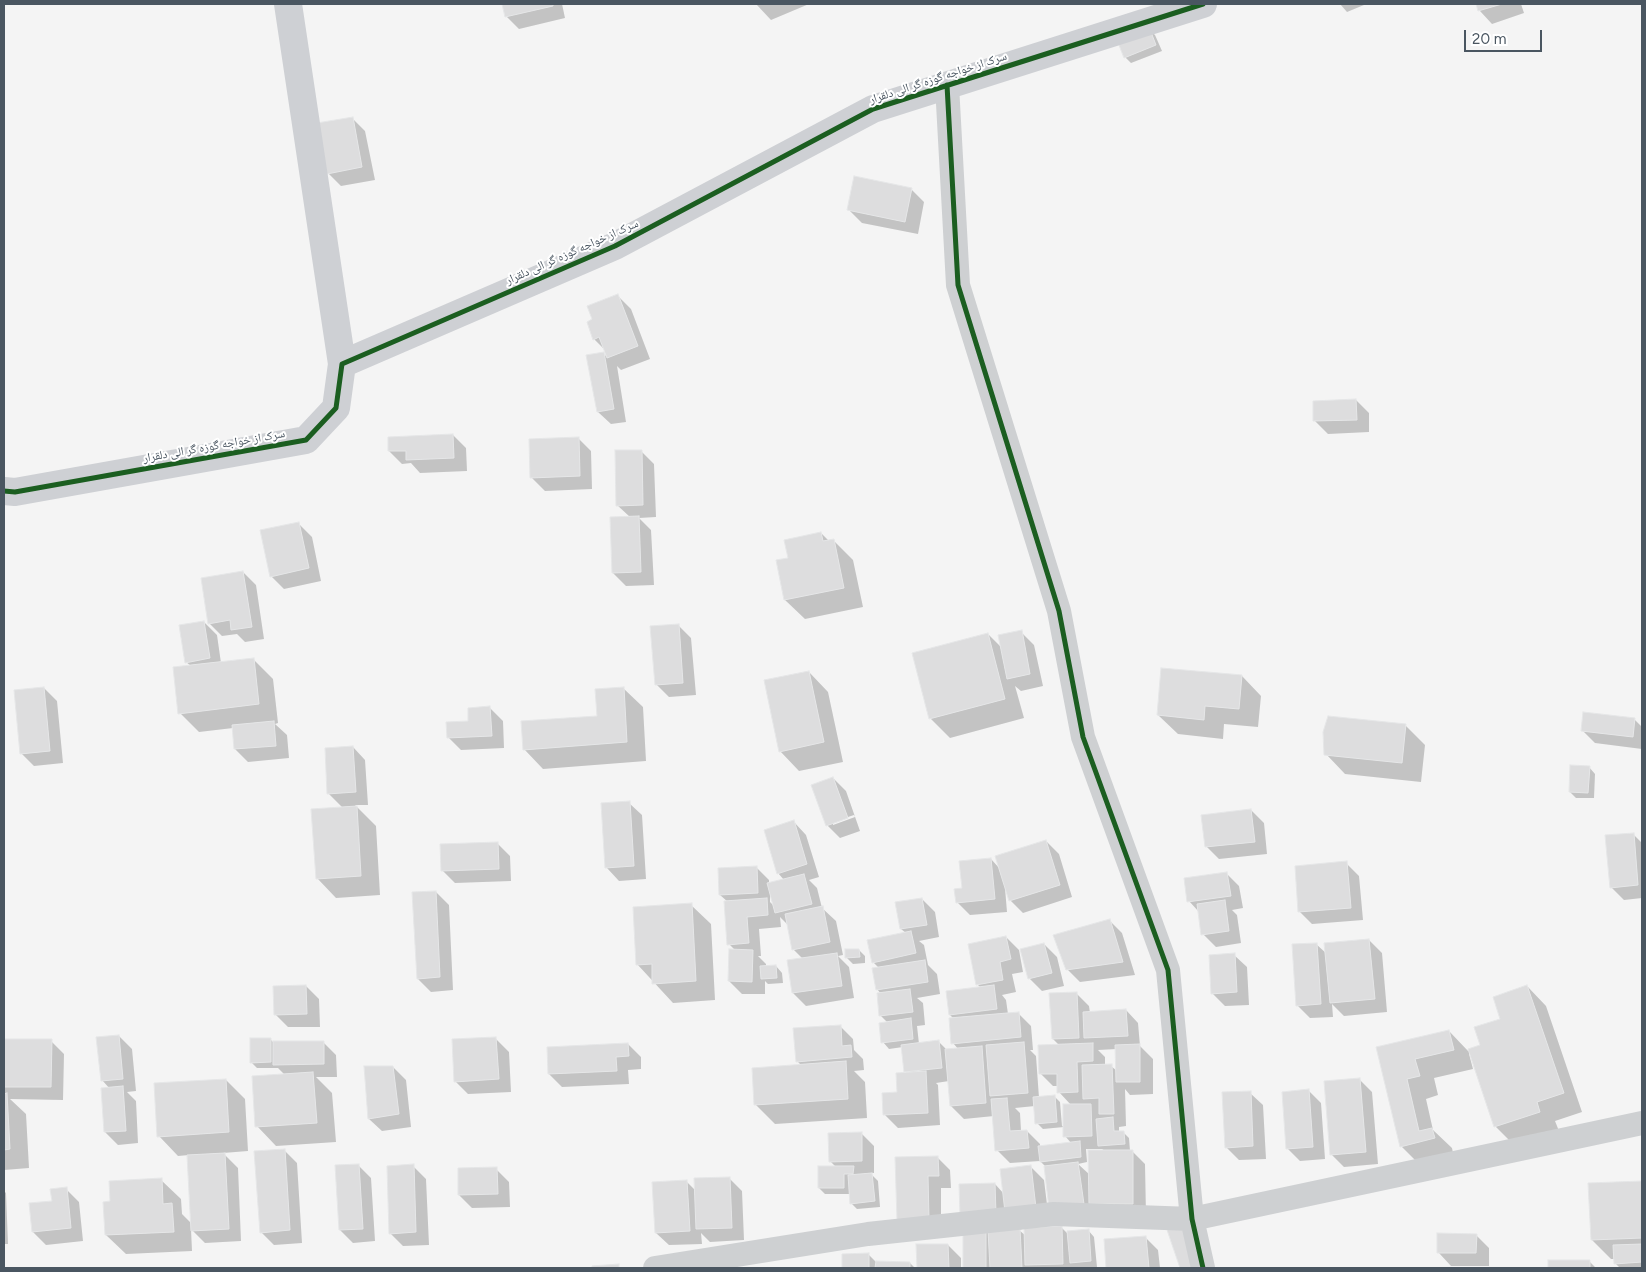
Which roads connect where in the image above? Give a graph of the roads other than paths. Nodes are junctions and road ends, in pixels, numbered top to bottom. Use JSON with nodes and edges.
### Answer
{"nodes":[{"id":1,"x":288,"y":4,"type":"edge"},
{"id":2,"x":1203,"y":4,"type":"edge"},
{"id":3,"x":947,"y":85,"type":"junction"},
{"id":4,"x":342,"y":364,"type":"junction"},
{"id":5,"x":4,"y":491,"type":"edge"},
{"id":6,"x":1642,"y":1123,"type":"edge"},
{"id":7,"x":1192,"y":1219,"type":"junction"},
{"id":8,"x":656,"y":1268,"type":"edge"},
{"id":9,"x":1203,"y":1268,"type":"edge"}],
"edges":[{"from":1,"to":4,"type":"street"},
{"from":2,"to":3,"type":"street","name":"سرک از خواجه گوزه گر الی دلقرار"},
{"from":3,"to":4,"type":"street","name":"سرک از خواجه گوزه گر الی دلقرار"},
{"from":3,"to":7,"type":"street"},
{"from":4,"to":5,"type":"street","name":"سرک از خواجه گوزه گر الی دلقرار"},
{"from":6,"to":7,"type":"street"},
{"from":7,"to":8,"type":"street"},
{"from":7,"to":9,"type":"street"}]}
